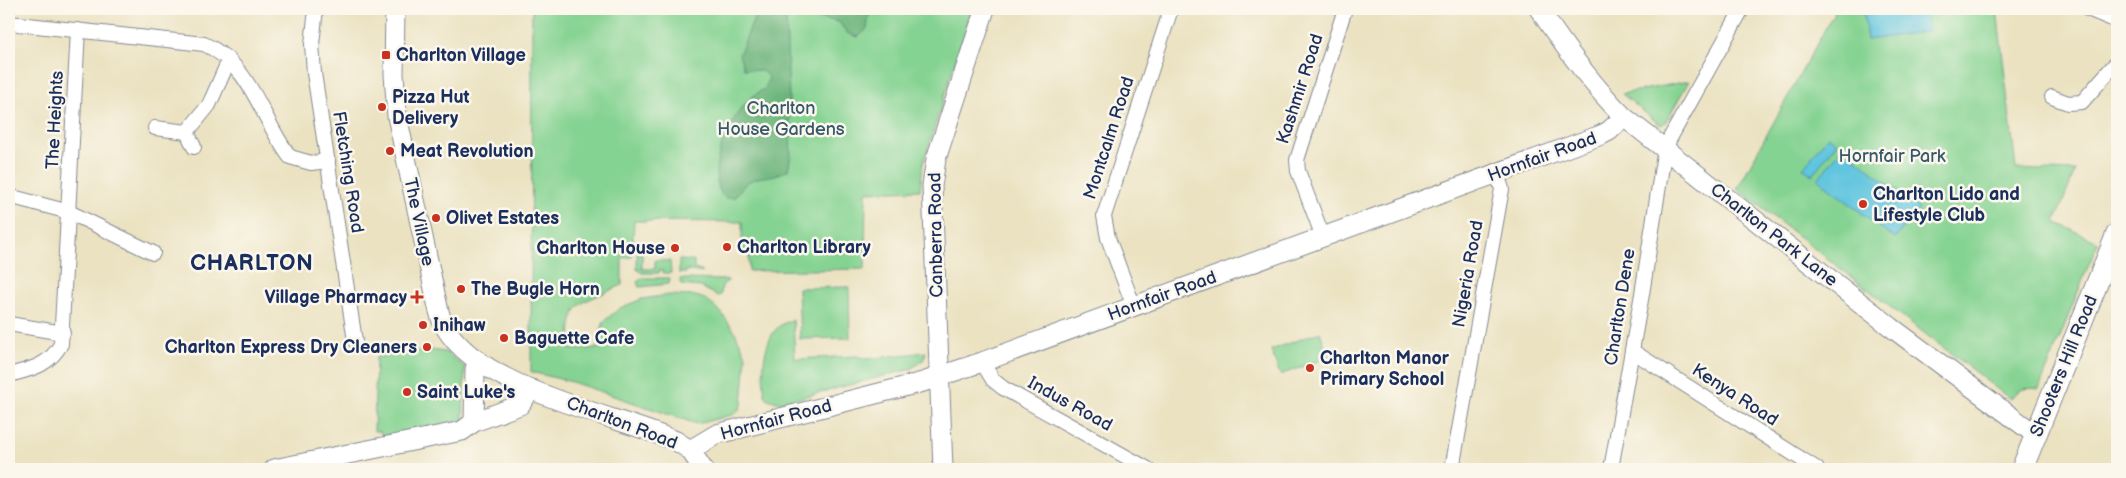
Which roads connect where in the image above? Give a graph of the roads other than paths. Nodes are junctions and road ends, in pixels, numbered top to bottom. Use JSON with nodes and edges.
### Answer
{"nodes":[{"id":1,"x":316,"y":9,"type":"edge"},
{"id":2,"x":395,"y":9,"type":"edge"},
{"id":3,"x":985,"y":9,"type":"edge"},
{"id":4,"x":1171,"y":9,"type":"edge"},
{"id":5,"x":1345,"y":9,"type":"edge"},
{"id":6,"x":1540,"y":9,"type":"edge"},
{"id":7,"x":1742,"y":9,"type":"edge"},
{"id":8,"x":2088,"y":9,"type":"edge"},
{"id":9,"x":2117,"y":20,"type":"edge"},
{"id":10,"x":9,"y":23,"type":"edge"},
{"id":11,"x":78,"y":30,"type":"junction"},
{"id":12,"x":229,"y":60,"type":"junction"},
{"id":13,"x":2117,"y":62,"type":"edge"},
{"id":14,"x":2052,"y":97,"type":"dead end"},
{"id":15,"x":1624,"y":117,"type":"junction"},
{"id":16,"x":155,"y":128,"type":"dead end"},
{"id":17,"x":188,"y":132,"type":"junction"},
{"id":18,"x":194,"y":147,"type":"dead end"},
{"id":19,"x":1666,"y":150,"type":"junction"},
{"id":20,"x":328,"y":161,"type":"junction"},
{"id":21,"x":1497,"y":174,"type":"junction"},
{"id":22,"x":9,"y":196,"type":"edge"},
{"id":23,"x":69,"y":212,"type":"junction"},
{"id":24,"x":2117,"y":234,"type":"edge"},
{"id":25,"x":1323,"y":237,"type":"junction"},
{"id":26,"x":153,"y":253,"type":"dead end"},
{"id":27,"x":1134,"y":307,"type":"junction"},
{"id":28,"x":9,"y":324,"type":"edge"},
{"id":29,"x":63,"y":333,"type":"junction"},
{"id":30,"x":355,"y":341,"type":"dead end"},
{"id":31,"x":1632,"y":351,"type":"junction"},
{"id":32,"x":479,"y":361,"type":"junction"},
{"id":33,"x":982,"y":362,"type":"junction"},
{"id":34,"x":9,"y":375,"type":"edge"},
{"id":35,"x":940,"y":376,"type":"junction"},
{"id":36,"x":531,"y":389,"type":"junction"},
{"id":37,"x":474,"y":422,"type":"junction"},
{"id":38,"x":2036,"y":435,"type":"junction"},
{"id":39,"x":690,"y":450,"type":"junction"},
{"id":40,"x":274,"y":469,"type":"edge"},
{"id":41,"x":703,"y":469,"type":"edge"},
{"id":42,"x":943,"y":469,"type":"edge"},
{"id":43,"x":1148,"y":469,"type":"edge"},
{"id":44,"x":1452,"y":469,"type":"edge"},
{"id":45,"x":1610,"y":469,"type":"edge"},
{"id":46,"x":1817,"y":469,"type":"edge"},
{"id":47,"x":2022,"y":469,"type":"edge"}],
"edges":[{"from":1,"to":20,"type":"street","name":"Fletching Road"},
{"from":2,"to":32,"type":"street","name":"The Village"},
{"from":3,"to":35,"type":"street","name":"Canberra Road"},
{"from":4,"to":27,"type":"street","name":"Montcalm Road"},
{"from":5,"to":25,"type":"street","name":"Kashmir Road"},
{"from":6,"to":15,"type":"street","name":"Charlton Park Lane"},
{"from":7,"to":19,"type":"street","name":"Charlton Dene"},
{"from":8,"to":9,"type":"street"},
{"from":10,"to":11,"type":"street"},
{"from":11,"to":12,"type":"street"},
{"from":11,"to":23,"type":"street","name":"The Heights"},
{"from":12,"to":17,"type":"street"},
{"from":12,"to":20,"type":"street"},
{"from":13,"to":14,"type":"street"},
{"from":15,"to":19,"type":"street","name":"Charlton Park Lane"},
{"from":15,"to":21,"type":"street","name":"Hornfair Road"},
{"from":16,"to":17,"type":"street"},
{"from":17,"to":18,"type":"street"},
{"from":19,"to":31,"type":"street","name":"Charlton Dene"},
{"from":19,"to":38,"type":"street","name":"Charlton Park Lane"},
{"from":20,"to":30,"type":"street","name":"Fletching Road"},
{"from":21,"to":25,"type":"street","name":"Hornfair Road"},
{"from":21,"to":44,"type":"street","name":"Nigeria Road"},
{"from":22,"to":23,"type":"street"},
{"from":23,"to":26,"type":"street"},
{"from":23,"to":29,"type":"street","name":"The Heights"},
{"from":24,"to":38,"type":"main road","name":"Shooters Hill Road"},
{"from":25,"to":27,"type":"street","name":"Hornfair Road"},
{"from":27,"to":33,"type":"street","name":"Hornfair Road"},
{"from":28,"to":29,"type":"street"},
{"from":29,"to":34,"type":"street","name":"The Heights"},
{"from":31,"to":45,"type":"street","name":"Charlton Dene"},
{"from":31,"to":46,"type":"street","name":"Kenya Road"},
{"from":32,"to":36,"type":"street","name":"The Village"},
{"from":32,"to":37,"type":"street"},
{"from":33,"to":35,"type":"street","name":"Hornfair Road"},
{"from":33,"to":43,"type":"street","name":"Indus Road"},
{"from":35,"to":39,"type":"street","name":"Hornfair Road"},
{"from":35,"to":42,"type":"street","name":"Canberra Road"},
{"from":36,"to":37,"type":"street"},
{"from":36,"to":39,"type":"street","name":"Charlton Road"},
{"from":37,"to":40,"type":"street"},
{"from":38,"to":47,"type":"main road","name":"Shooters Hill Road"},
{"from":39,"to":41,"type":"street","name":"Charlton Road"}]}
